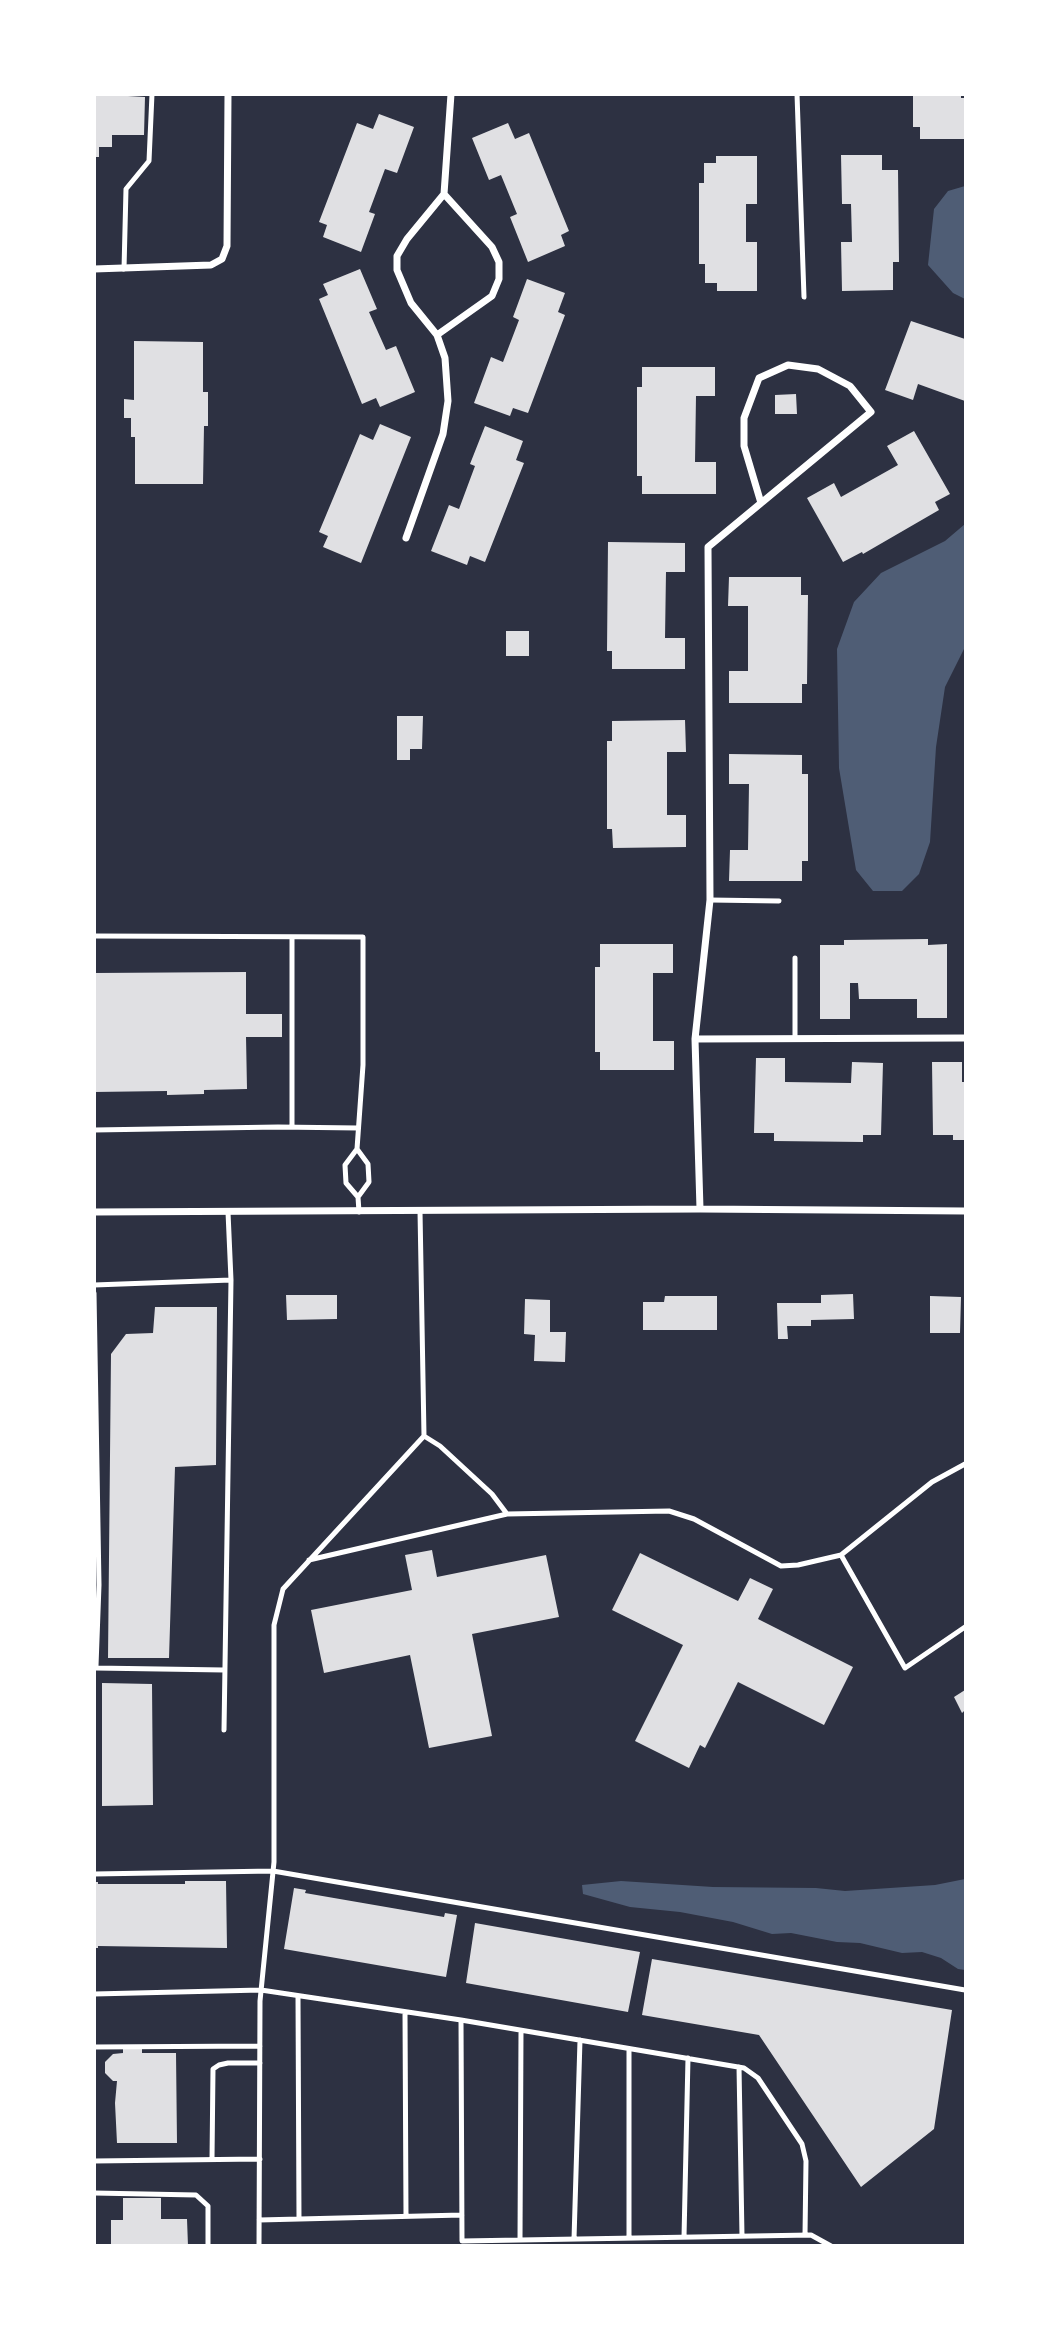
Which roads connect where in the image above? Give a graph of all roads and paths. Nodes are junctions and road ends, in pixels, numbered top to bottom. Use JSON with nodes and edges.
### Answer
{"nodes":[{"id":1,"x":152,"y":94,"type":"edge"},
{"id":2,"x":228,"y":94,"type":"edge"},
{"id":3,"x":451,"y":94,"type":"edge"},
{"id":4,"x":797,"y":94,"type":"edge"},
{"id":5,"x":444,"y":194,"type":"junction"},
{"id":6,"x":94,"y":269,"type":"edge"},
{"id":7,"x":124,"y":269,"type":"junction"},
{"id":8,"x":804,"y":297,"type":"dead end"},
{"id":9,"x":437,"y":335,"type":"junction"},
{"id":10,"x":761,"y":503,"type":"junction"},
{"id":11,"x":406,"y":538,"type":"dead end"},
{"id":12,"x":710,"y":900,"type":"junction"},
{"id":13,"x":779,"y":901,"type":"dead end"},
{"id":14,"x":94,"y":936,"type":"edge"},
{"id":15,"x":292,"y":937,"type":"junction"},
{"id":16,"x":795,"y":958,"type":"dead end"},
{"id":17,"x":965,"y":1038,"type":"edge"},
{"id":18,"x":695,"y":1039,"type":"junction"},
{"id":19,"x":795,"y":1039,"type":"junction"},
{"id":20,"x":292,"y":1127,"type":"junction"},
{"id":21,"x":358,"y":1128,"type":"junction"},
{"id":22,"x":94,"y":1130,"type":"edge"},
{"id":23,"x":356,"y":1149,"type":"junction"},
{"id":24,"x":358,"y":1197,"type":"junction"},
{"id":25,"x":700,"y":1209,"type":"junction"},
{"id":26,"x":420,"y":1211,"type":"junction"},
{"id":27,"x":965,"y":1211,"type":"edge"},
{"id":28,"x":94,"y":1212,"type":"edge"},
{"id":29,"x":228,"y":1212,"type":"junction"},
{"id":30,"x":359,"y":1212,"type":"junction"},
{"id":31,"x":230,"y":1280,"type":"junction"},
{"id":32,"x":94,"y":1285,"type":"edge"},
{"id":33,"x":94,"y":1293,"type":"edge"},
{"id":34,"x":424,"y":1436,"type":"junction"},
{"id":35,"x":965,"y":1464,"type":"edge"},
{"id":36,"x":507,"y":1514,"type":"junction"},
{"id":37,"x":841,"y":1555,"type":"junction"},
{"id":38,"x":307,"y":1560,"type":"junction"},
{"id":39,"x":97,"y":1585,"type":"edge"},
{"id":40,"x":965,"y":1627,"type":"edge"},
{"id":41,"x":95,"y":1667,"type":"edge"},
{"id":42,"x":225,"y":1670,"type":"junction"},
{"id":43,"x":224,"y":1730,"type":"dead end"},
{"id":44,"x":273,"y":1871,"type":"junction"},
{"id":45,"x":94,"y":1874,"type":"edge"},
{"id":46,"x":261,"y":1990,"type":"junction"},
{"id":47,"x":965,"y":1990,"type":"edge"},
{"id":48,"x":94,"y":1994,"type":"edge"},
{"id":49,"x":298,"y":1996,"type":"junction"},
{"id":50,"x":405,"y":2012,"type":"junction"},
{"id":51,"x":461,"y":2020,"type":"junction"},
{"id":52,"x":521,"y":2031,"type":"junction"},
{"id":53,"x":580,"y":2040,"type":"junction"},
{"id":54,"x":260,"y":2046,"type":"junction"},
{"id":55,"x":94,"y":2047,"type":"edge"},
{"id":56,"x":629,"y":2049,"type":"junction"},
{"id":57,"x":688,"y":2059,"type":"junction"},
{"id":58,"x":260,"y":2063,"type":"junction"},
{"id":59,"x":739,"y":2067,"type":"junction"},
{"id":60,"x":260,"y":2159,"type":"junction"},
{"id":61,"x":212,"y":2160,"type":"junction"},
{"id":62,"x":94,"y":2161,"type":"edge"},
{"id":63,"x":94,"y":2193,"type":"edge"},
{"id":64,"x":462,"y":2215,"type":"junction"},
{"id":65,"x":406,"y":2216,"type":"junction"},
{"id":66,"x":299,"y":2219,"type":"junction"},
{"id":67,"x":259,"y":2220,"type":"junction"},
{"id":68,"x":805,"y":2235,"type":"junction"},
{"id":69,"x":742,"y":2236,"type":"junction"},
{"id":70,"x":684,"y":2237,"type":"junction"},
{"id":71,"x":629,"y":2238,"type":"junction"},
{"id":72,"x":574,"y":2239,"type":"junction"},
{"id":73,"x":520,"y":2240,"type":"junction"},
{"id":74,"x":462,"y":2243,"type":"edge"},
{"id":75,"x":208,"y":2245,"type":"edge"},
{"id":76,"x":259,"y":2245,"type":"edge"},
{"id":77,"x":831,"y":2245,"type":"edge"}],
"edges":[{"from":1,"to":7,"type":"lane"},
{"from":2,"to":7,"type":"street"},
{"from":3,"to":5,"type":"street"},
{"from":4,"to":8,"type":"lane"},
{"from":5,"to":9,"type":"street"},
{"from":5,"to":9,"type":"street"},
{"from":6,"to":7,"type":"street"},
{"from":9,"to":11,"type":"street"},
{"from":10,"to":10,"type":"street"},
{"from":10,"to":12,"type":"street"},
{"from":12,"to":13,"type":"lane"},
{"from":12,"to":18,"type":"street"},
{"from":14,"to":15,"type":"lane"},
{"from":15,"to":20,"type":"lane"},
{"from":15,"to":21,"type":"lane"},
{"from":16,"to":19,"type":"lane"},
{"from":17,"to":19,"type":"street"},
{"from":18,"to":19,"type":"street"},
{"from":18,"to":25,"type":"street"},
{"from":20,"to":21,"type":"lane"},
{"from":20,"to":22,"type":"lane"},
{"from":21,"to":23,"type":"lane"},
{"from":23,"to":24,"type":"lane"},
{"from":23,"to":24,"type":"lane"},
{"from":24,"to":30,"type":"lane"},
{"from":25,"to":26,"type":"street"},
{"from":25,"to":27,"type":"street"},
{"from":26,"to":30,"type":"street"},
{"from":26,"to":34,"type":"lane"},
{"from":28,"to":29,"type":"street"},
{"from":29,"to":30,"type":"street"},
{"from":29,"to":31,"type":"lane"},
{"from":31,"to":32,"type":"lane"},
{"from":31,"to":42,"type":"lane"},
{"from":33,"to":39,"type":"lane"},
{"from":34,"to":36,"type":"lane"},
{"from":34,"to":38,"type":"lane"},
{"from":35,"to":37,"type":"lane"},
{"from":36,"to":37,"type":"lane"},
{"from":36,"to":38,"type":"lane"},
{"from":37,"to":40,"type":"lane"},
{"from":38,"to":44,"type":"lane"},
{"from":39,"to":41,"type":"lane"},
{"from":41,"to":42,"type":"lane"},
{"from":42,"to":43,"type":"lane"},
{"from":44,"to":45,"type":"lane"},
{"from":44,"to":46,"type":"lane"},
{"from":44,"to":47,"type":"lane"},
{"from":46,"to":48,"type":"lane"},
{"from":46,"to":49,"type":"lane"},
{"from":46,"to":54,"type":"lane"},
{"from":49,"to":50,"type":"lane"},
{"from":49,"to":66,"type":"lane"},
{"from":50,"to":51,"type":"lane"},
{"from":50,"to":65,"type":"lane"},
{"from":51,"to":52,"type":"lane"},
{"from":51,"to":64,"type":"lane"},
{"from":52,"to":53,"type":"lane"},
{"from":52,"to":73,"type":"lane"},
{"from":53,"to":56,"type":"lane"},
{"from":53,"to":72,"type":"lane"},
{"from":54,"to":55,"type":"lane"},
{"from":54,"to":58,"type":"lane"},
{"from":56,"to":57,"type":"lane"},
{"from":56,"to":71,"type":"lane"},
{"from":57,"to":59,"type":"lane"},
{"from":57,"to":70,"type":"lane"},
{"from":58,"to":60,"type":"lane"},
{"from":58,"to":61,"type":"lane"},
{"from":59,"to":68,"type":"lane"},
{"from":59,"to":69,"type":"lane"},
{"from":60,"to":61,"type":"lane"},
{"from":60,"to":67,"type":"lane"},
{"from":61,"to":62,"type":"lane"},
{"from":63,"to":75,"type":"lane"},
{"from":64,"to":65,"type":"lane"},
{"from":64,"to":74,"type":"lane"},
{"from":65,"to":66,"type":"lane"},
{"from":66,"to":67,"type":"lane"},
{"from":67,"to":76,"type":"lane"},
{"from":68,"to":69,"type":"lane"},
{"from":68,"to":77,"type":"lane"},
{"from":69,"to":70,"type":"lane"},
{"from":70,"to":71,"type":"lane"},
{"from":71,"to":72,"type":"lane"},
{"from":72,"to":73,"type":"lane"},
{"from":73,"to":74,"type":"lane"}]}
